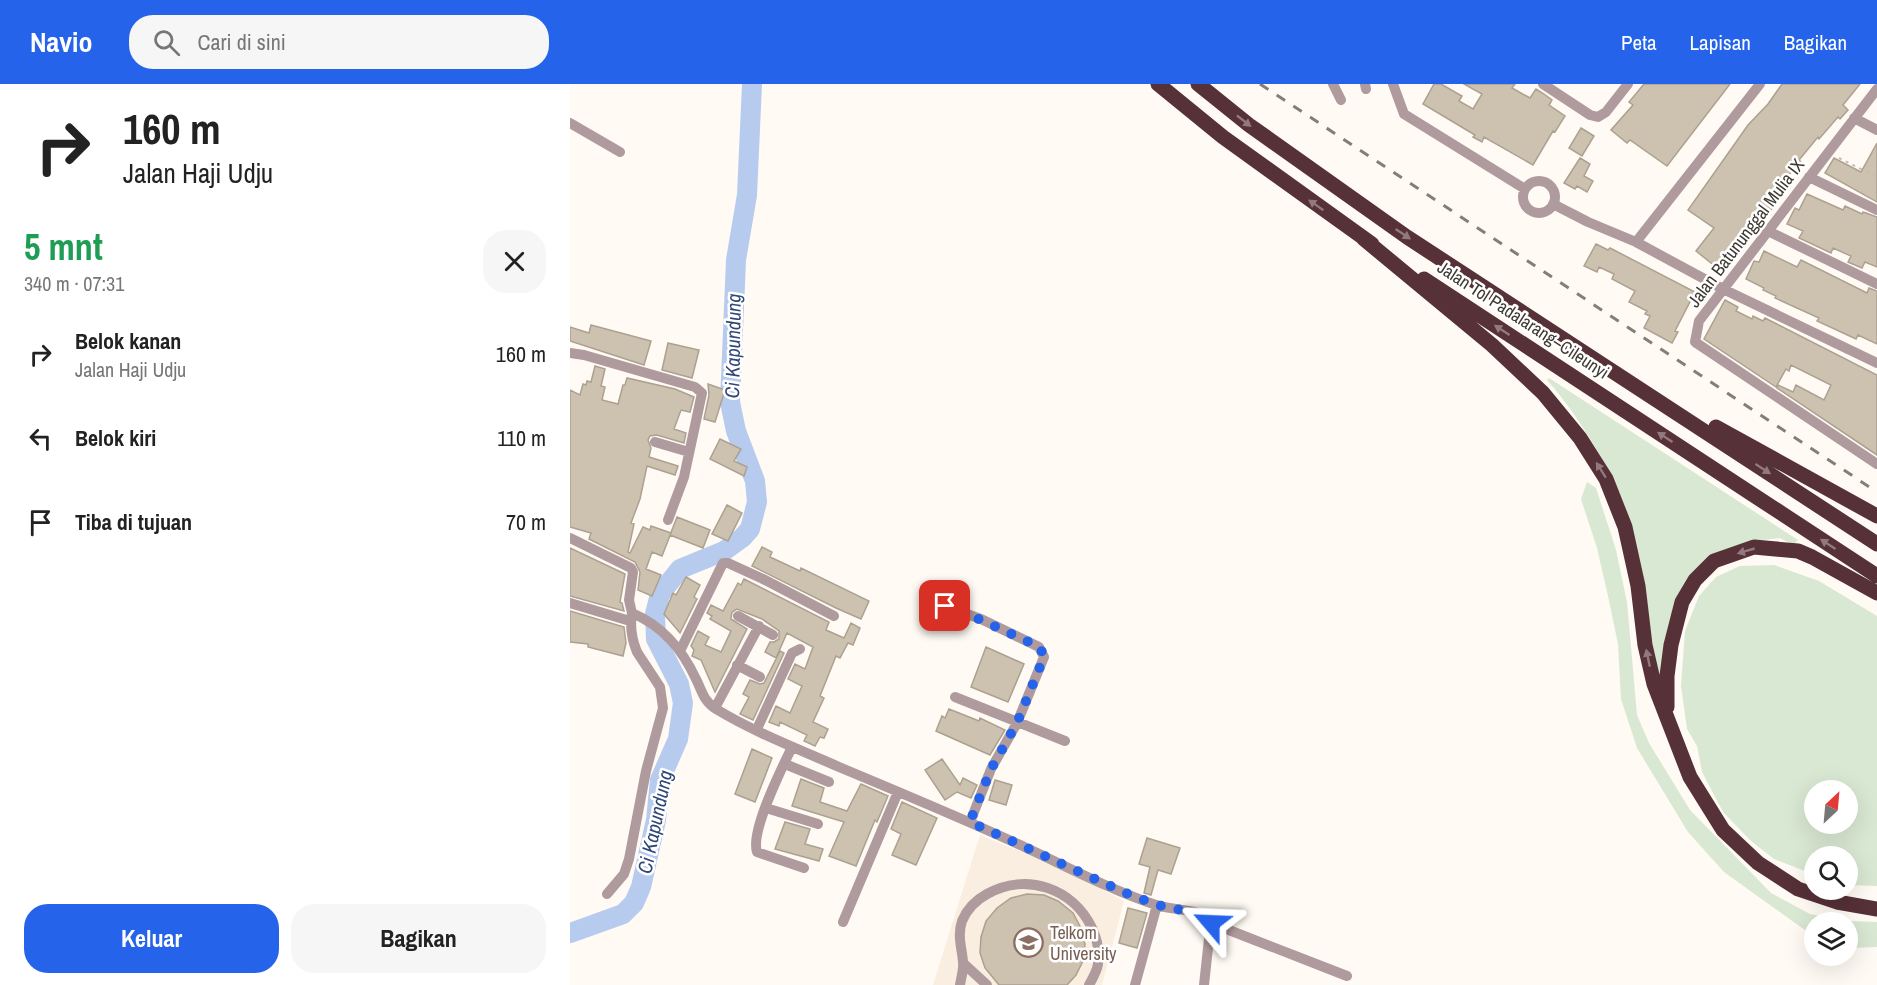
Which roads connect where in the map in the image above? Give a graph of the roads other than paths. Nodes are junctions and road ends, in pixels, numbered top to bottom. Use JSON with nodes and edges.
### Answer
{"nodes":[{"id":1,"x":1158,"y":84,"type":"edge"},
{"id":2,"x":1198,"y":84,"type":"edge"},
{"id":3,"x":1334,"y":84,"type":"edge"},
{"id":4,"x":1393,"y":84,"type":"edge"},
{"id":5,"x":1543,"y":84,"type":"edge"},
{"id":6,"x":1628,"y":84,"type":"edge"},
{"id":7,"x":1760,"y":84,"type":"edge"},
{"id":8,"x":1877,"y":89,"type":"edge"},
{"id":9,"x":1341,"y":100,"type":"dead end"},
{"id":10,"x":1854,"y":118,"type":"junction"},
{"id":11,"x":570,"y":123,"type":"edge"},
{"id":12,"x":1877,"y":130,"type":"edge"},
{"id":13,"x":620,"y":152,"type":"dead end"},
{"id":14,"x":1809,"y":177,"type":"junction"},
{"id":15,"x":1525,"y":189,"type":"junction"},
{"id":16,"x":1553,"y":204,"type":"junction"},
{"id":17,"x":1877,"y":210,"type":"edge"},
{"id":18,"x":1768,"y":231,"type":"junction"},
{"id":19,"x":1364,"y":239,"type":"junction"},
{"id":20,"x":1636,"y":242,"type":"junction"},
{"id":21,"x":1877,"y":284,"type":"edge"},
{"id":22,"x":1723,"y":289,"type":"junction"},
{"id":23,"x":570,"y":353,"type":"edge"},
{"id":24,"x":1877,"y":363,"type":"edge"},
{"id":25,"x":1661,"y":402,"type":"junction"},
{"id":26,"x":655,"y":442,"type":"dead end"},
{"id":27,"x":689,"y":452,"type":"junction"},
{"id":28,"x":1877,"y":464,"type":"edge"},
{"id":29,"x":1877,"y":516,"type":"edge"},
{"id":30,"x":668,"y":520,"type":"dead end"},
{"id":31,"x":570,"y":538,"type":"edge"},
{"id":32,"x":1877,"y":544,"type":"edge"},
{"id":33,"x":1877,"y":576,"type":"edge"},
{"id":34,"x":1877,"y":593,"type":"edge"},
{"id":35,"x":927,"y":600,"type":"dead end"},
{"id":36,"x":570,"y":603,"type":"edge"},
{"id":37,"x":834,"y":615,"type":"dead end"},
{"id":38,"x":738,"y":616,"type":"dead end"},
{"id":39,"x":634,"y":617,"type":"junction"},
{"id":40,"x":759,"y":626,"type":"junction"},
{"id":41,"x":773,"y":635,"type":"dead end"},
{"id":42,"x":800,"y":649,"type":"dead end"},
{"id":43,"x":680,"y":651,"type":"junction"},
{"id":44,"x":737,"y":665,"type":"junction"},
{"id":45,"x":760,"y":677,"type":"dead end"},
{"id":46,"x":955,"y":697,"type":"dead end"},
{"id":47,"x":715,"y":708,"type":"junction"},
{"id":48,"x":1667,"y":713,"type":"junction"},
{"id":49,"x":1017,"y":723,"type":"junction"},
{"id":50,"x":757,"y":729,"type":"junction"},
{"id":51,"x":1065,"y":741,"type":"dead end"},
{"id":52,"x":792,"y":747,"type":"junction"},
{"id":53,"x":784,"y":764,"type":"junction"},
{"id":54,"x":829,"y":782,"type":"dead end"},
{"id":55,"x":898,"y":792,"type":"junction"},
{"id":56,"x":766,"y":808,"type":"junction"},
{"id":57,"x":970,"y":822,"type":"junction"},
{"id":58,"x":818,"y":824,"type":"dead end"},
{"id":59,"x":804,"y":868,"type":"dead end"},
{"id":60,"x":607,"y":894,"type":"dead end"},
{"id":61,"x":1157,"y":905,"type":"junction"},
{"id":62,"x":1877,"y":909,"type":"edge"},
{"id":63,"x":843,"y":922,"type":"dead end"},
{"id":64,"x":1211,"y":923,"type":"junction"},
{"id":65,"x":963,"y":963,"type":"junction"},
{"id":66,"x":1347,"y":976,"type":"dead end"},
{"id":67,"x":960,"y":985,"type":"edge"},
{"id":68,"x":987,"y":985,"type":"edge"},
{"id":69,"x":1089,"y":985,"type":"edge"},
{"id":70,"x":1135,"y":985,"type":"edge"},
{"id":71,"x":1204,"y":985,"type":"edge"}],
"edges":[{"from":19,"to":1,"type":"highway","name":"Jalan Tol Padalarang–Cileunyi","one_way":true},
{"from":2,"to":25,"type":"highway","name":"Jalan Tol Padalarang–Cileunyi","one_way":true},
{"from":3,"to":9,"type":"street"},
{"from":4,"to":15,"type":"street"},
{"from":5,"to":6,"type":"street"},
{"from":7,"to":20,"type":"street"},
{"from":8,"to":10,"type":"street","name":"Jalan Batununggal Mulia IX"},
{"from":10,"to":12,"type":"street"},
{"from":10,"to":14,"type":"street","name":"Jalan Batununggal Mulia IX"},
{"from":11,"to":13,"type":"street"},
{"from":14,"to":17,"type":"street"},
{"from":14,"to":18,"type":"street","name":"Jalan Batununggal Mulia IX"},
{"from":15,"to":16,"type":"street"},
{"from":15,"to":16,"type":"street"},
{"from":16,"to":20,"type":"street"},
{"from":18,"to":21,"type":"street"},
{"from":18,"to":22,"type":"street","name":"Jalan Batununggal Mulia IX"},
{"from":33,"to":19,"type":"highway","name":"Jalan Tol Padalarang–Cileunyi","one_way":true},
{"from":48,"to":19,"type":"highway","one_way":true},
{"from":20,"to":22,"type":"street"},
{"from":22,"to":24,"type":"street"},
{"from":22,"to":28,"type":"street","name":"Jalan Batununggal Mulia IX"},
{"from":23,"to":27,"type":"street"},
{"from":25,"to":29,"type":"highway"},
{"from":25,"to":32,"type":"highway","name":"Jalan Tol Padalarang–Cileunyi","one_way":true},
{"from":26,"to":27,"type":"street"},
{"from":27,"to":30,"type":"street"},
{"from":31,"to":39,"type":"street"},
{"from":34,"to":48,"type":"highway","one_way":true},
{"from":35,"to":49,"type":"street"},
{"from":36,"to":39,"type":"street"},
{"from":37,"to":43,"type":"street"},
{"from":38,"to":40,"type":"street"},
{"from":39,"to":43,"type":"street"},
{"from":39,"to":60,"type":"street"},
{"from":40,"to":41,"type":"street"},
{"from":40,"to":44,"type":"street"},
{"from":42,"to":50,"type":"street"},
{"from":43,"to":47,"type":"street"},
{"from":44,"to":45,"type":"street"},
{"from":44,"to":47,"type":"street"},
{"from":46,"to":49,"type":"street"},
{"from":47,"to":50,"type":"street"},
{"from":48,"to":62,"type":"highway"},
{"from":49,"to":51,"type":"street"},
{"from":49,"to":57,"type":"street"},
{"from":50,"to":52,"type":"street"},
{"from":52,"to":53,"type":"street"},
{"from":52,"to":55,"type":"street"},
{"from":53,"to":54,"type":"street"},
{"from":53,"to":56,"type":"street"},
{"from":55,"to":57,"type":"street"},
{"from":55,"to":63,"type":"street"},
{"from":56,"to":58,"type":"street"},
{"from":56,"to":59,"type":"street"},
{"from":57,"to":61,"type":"street"},
{"from":61,"to":64,"type":"street"},
{"from":61,"to":70,"type":"street"},
{"from":64,"to":66,"type":"street"},
{"from":64,"to":71,"type":"street"},
{"from":65,"to":67,"type":"street"},
{"from":65,"to":68,"type":"street"},
{"from":65,"to":69,"type":"street"}]}
